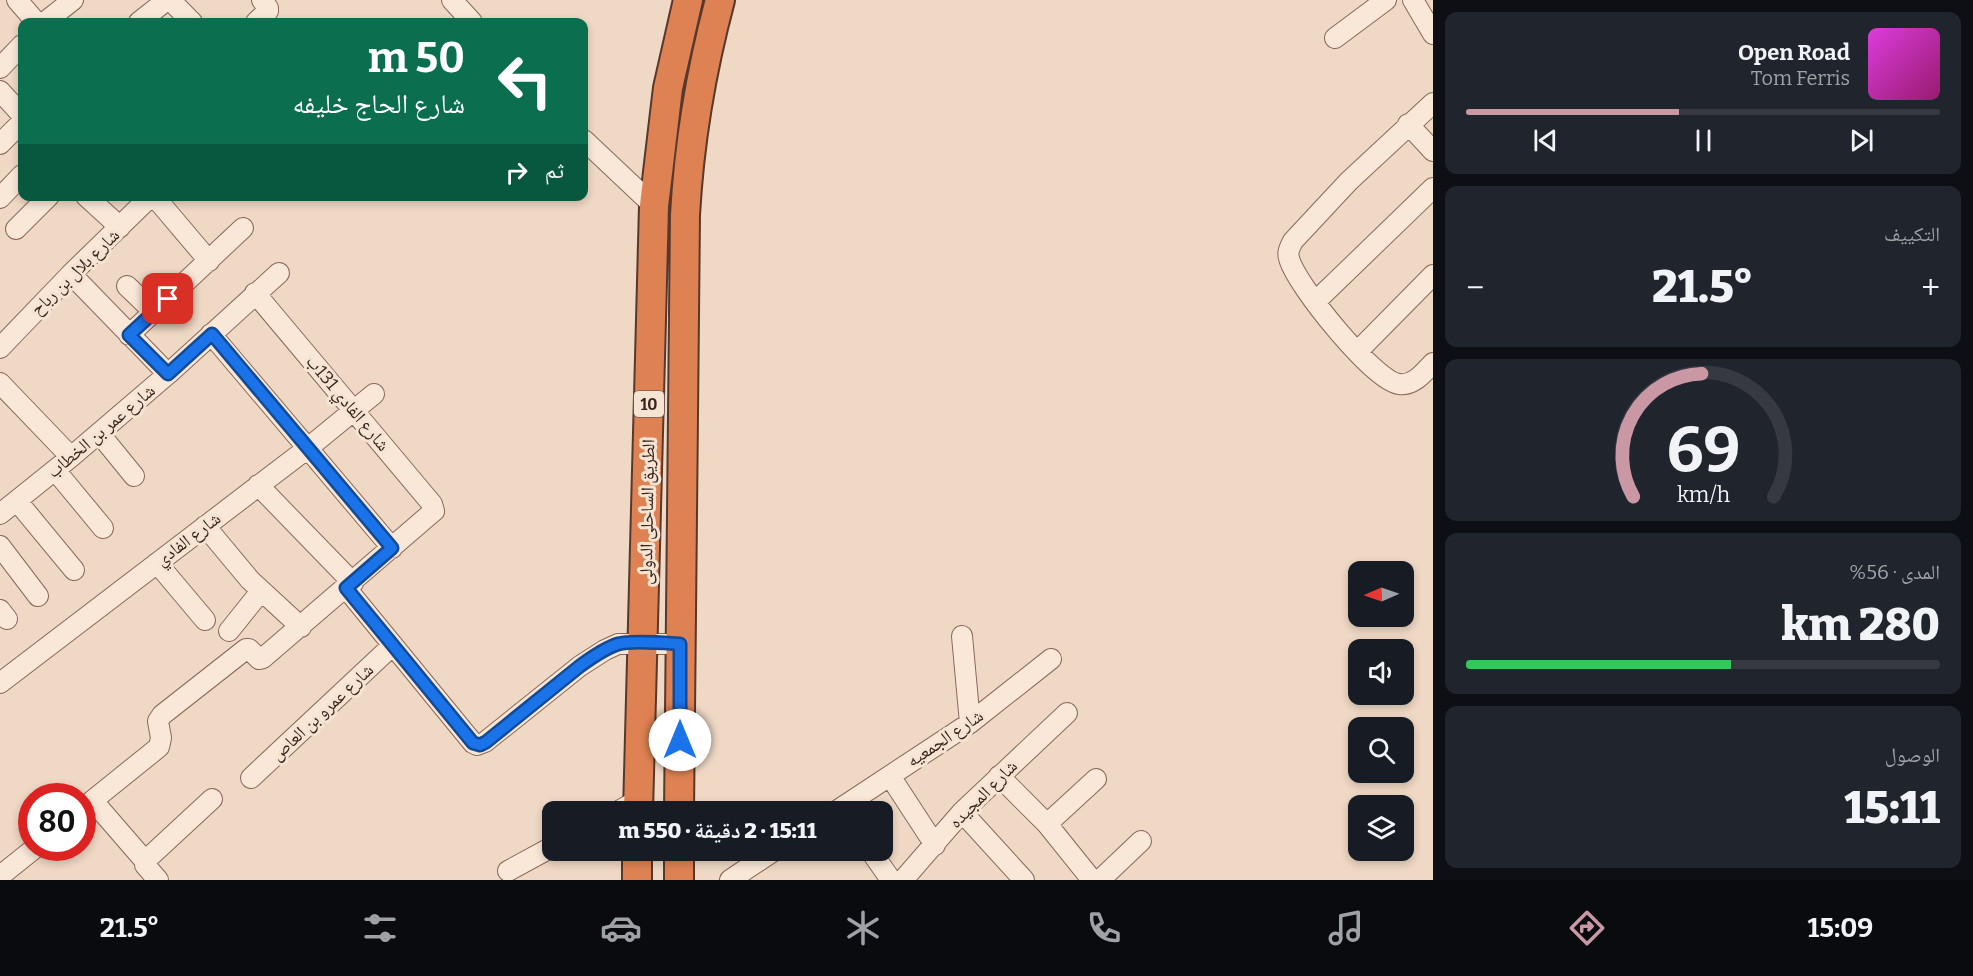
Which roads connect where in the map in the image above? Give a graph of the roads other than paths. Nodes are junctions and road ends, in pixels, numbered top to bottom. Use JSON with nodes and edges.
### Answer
{"nodes":[{"id":1,"x":16,"y":0,"type":"edge"},
{"id":2,"x":73,"y":0,"type":"edge"},
{"id":3,"x":169,"y":0,"type":"edge"},
{"id":4,"x":452,"y":0,"type":"edge"},
{"id":5,"x":688,"y":0,"type":"edge"},
{"id":6,"x":720,"y":0,"type":"edge"},
{"id":7,"x":1386,"y":0,"type":"edge"},
{"id":8,"x":1413,"y":0,"type":"edge"},
{"id":9,"x":32,"y":18,"type":"edge"},
{"id":10,"x":50,"y":18,"type":"edge"},
{"id":11,"x":144,"y":18,"type":"edge"},
{"id":12,"x":188,"y":18,"type":"edge"},
{"id":13,"x":468,"y":18,"type":"edge"},
{"id":14,"x":1430,"y":21,"type":"edge"},
{"id":15,"x":1335,"y":38,"type":"dead end"},
{"id":16,"x":18,"y":49,"type":"edge"},
{"id":17,"x":0,"y":68,"type":"edge"},
{"id":18,"x":0,"y":91,"type":"edge"},
{"id":19,"x":1433,"y":103,"type":"edge"},
{"id":20,"x":18,"y":120,"type":"edge"},
{"id":21,"x":1408,"y":124,"type":"junction"},
{"id":22,"x":18,"y":128,"type":"edge"},
{"id":23,"x":0,"y":144,"type":"edge"},
{"id":24,"x":588,"y":144,"type":"edge"},
{"id":25,"x":1433,"y":151,"type":"edge"},
{"id":26,"x":18,"y":179,"type":"edge"},
{"id":27,"x":1433,"y":188,"type":"edge"},
{"id":28,"x":0,"y":198,"type":"edge"},
{"id":29,"x":44,"y":201,"type":"edge"},
{"id":30,"x":91,"y":201,"type":"edge"},
{"id":31,"x":148,"y":201,"type":"edge"},
{"id":32,"x":157,"y":201,"type":"edge"},
{"id":33,"x":654,"y":206,"type":"junction"},
{"id":34,"x":120,"y":227,"type":"junction"},
{"id":35,"x":243,"y":228,"type":"dead end"},
{"id":36,"x":16,"y":229,"type":"dead end"},
{"id":37,"x":209,"y":261,"type":"junction"},
{"id":38,"x":279,"y":273,"type":"dead end"},
{"id":39,"x":71,"y":274,"type":"junction"},
{"id":40,"x":1433,"y":275,"type":"edge"},
{"id":41,"x":127,"y":286,"type":"dead end"},
{"id":42,"x":255,"y":293,"type":"junction"},
{"id":43,"x":1315,"y":302,"type":"junction"},
{"id":44,"x":154,"y":312,"type":"junction"},
{"id":45,"x":212,"y":334,"type":"junction"},
{"id":46,"x":129,"y":335,"type":"junction"},
{"id":47,"x":0,"y":348,"type":"edge"},
{"id":48,"x":1357,"y":352,"type":"junction"},
{"id":49,"x":1433,"y":363,"type":"edge"},
{"id":50,"x":168,"y":374,"type":"junction"},
{"id":51,"x":0,"y":383,"type":"edge"},
{"id":52,"x":374,"y":394,"type":"dead end"},
{"id":53,"x":354,"y":410,"type":"junction"},
{"id":54,"x":99,"y":434,"type":"junction"},
{"id":55,"x":308,"y":448,"type":"junction"},
{"id":56,"x":71,"y":457,"type":"junction"},
{"id":57,"x":55,"y":470,"type":"junction"},
{"id":58,"x":134,"y":476,"type":"dead end"},
{"id":59,"x":258,"y":485,"type":"junction"},
{"id":60,"x":17,"y":501,"type":"junction"},
{"id":61,"x":0,"y":514,"type":"edge"},
{"id":62,"x":205,"y":526,"type":"junction"},
{"id":63,"x":104,"y":528,"type":"dead end"},
{"id":64,"x":0,"y":546,"type":"edge"},
{"id":65,"x":392,"y":548,"type":"junction"},
{"id":66,"x":157,"y":563,"type":"junction"},
{"id":67,"x":74,"y":570,"type":"dead end"},
{"id":68,"x":349,"y":585,"type":"junction"},
{"id":69,"x":261,"y":591,"type":"junction"},
{"id":70,"x":38,"y":596,"type":"dead end"},
{"id":71,"x":205,"y":620,"type":"dead end"},
{"id":72,"x":301,"y":627,"type":"junction"},
{"id":73,"x":230,"y":631,"type":"dead end"},
{"id":74,"x":962,"y":636,"type":"dead end"},
{"id":75,"x":643,"y":643,"type":"junction"},
{"id":76,"x":680,"y":644,"type":"junction"},
{"id":77,"x":393,"y":645,"type":"junction"},
{"id":78,"x":1051,"y":659,"type":"dead end"},
{"id":79,"x":0,"y":683,"type":"edge"},
{"id":80,"x":1067,"y":713,"type":"dead end"},
{"id":81,"x":970,"y":723,"type":"junction"},
{"id":82,"x":890,"y":776,"type":"junction"},
{"id":83,"x":999,"y":777,"type":"junction"},
{"id":84,"x":251,"y":778,"type":"dead end"},
{"id":85,"x":1096,"y":779,"type":"dead end"},
{"id":86,"x":96,"y":798,"type":"edge"},
{"id":87,"x":212,"y":799,"type":"dead end"},
{"id":88,"x":632,"y":801,"type":"edge"},
{"id":89,"x":679,"y":801,"type":"edge"},
{"id":90,"x":852,"y":801,"type":"edge"},
{"id":91,"x":962,"y":812,"type":"junction"},
{"id":92,"x":96,"y":813,"type":"edge"},
{"id":93,"x":1047,"y":824,"type":"junction"},
{"id":94,"x":1141,"y":842,"type":"dead end"},
{"id":95,"x":935,"y":845,"type":"junction"},
{"id":96,"x":542,"y":853,"type":"edge"},
{"id":97,"x":19,"y":861,"type":"edge"},
{"id":98,"x":145,"y":861,"type":"junction"},
{"id":99,"x":637,"y":861,"type":"edge"},
{"id":100,"x":679,"y":861,"type":"edge"},
{"id":101,"x":758,"y":861,"type":"edge"},
{"id":102,"x":878,"y":861,"type":"edge"},
{"id":103,"x":508,"y":872,"type":"dead end"},
{"id":104,"x":917,"y":875,"type":"edge"},
{"id":105,"x":0,"y":876,"type":"edge"},
{"id":106,"x":1014,"y":876,"type":"edge"},
{"id":107,"x":158,"y":880,"type":"edge"},
{"id":108,"x":637,"y":880,"type":"edge"},
{"id":109,"x":679,"y":880,"type":"edge"},
{"id":110,"x":730,"y":880,"type":"edge"},
{"id":111,"x":891,"y":880,"type":"edge"},
{"id":112,"x":1092,"y":880,"type":"edge"},
{"id":113,"x":1100,"y":880,"type":"edge"}],
"edges":[{"from":1,"to":9,"type":"street"},
{"from":2,"to":10,"type":"street"},
{"from":3,"to":11,"type":"street"},
{"from":3,"to":12,"type":"street"},
{"from":4,"to":13,"type":"street"},
{"from":5,"to":33,"type":"highway","name":"الطريق الساحلى الدولى","number":"10"},
{"from":6,"to":76,"type":"highway","name":"الطريق الساحلى الدولى","number":"10"},
{"from":7,"to":15,"type":"street"},
{"from":8,"to":14,"type":"street"},
{"from":16,"to":17,"type":"street"},
{"from":18,"to":20,"type":"street"},
{"from":19,"to":21,"type":"street"},
{"from":21,"to":25,"type":"street"},
{"from":21,"to":43,"type":"street"},
{"from":22,"to":23,"type":"street"},
{"from":24,"to":33,"type":"street"},
{"from":26,"to":28,"type":"street"},
{"from":27,"to":43,"type":"street"},
{"from":29,"to":36,"type":"street"},
{"from":30,"to":34,"type":"street"},
{"from":31,"to":34,"type":"street","name":"شارع بلال بن رباح"},
{"from":32,"to":37,"type":"street"},
{"from":33,"to":75,"type":"highway","name":"الطريق الساحلى الدولى","number":"10"},
{"from":34,"to":39,"type":"street","name":"شارع بلال بن رباح"},
{"from":35,"to":37,"type":"street"},
{"from":37,"to":44,"type":"street"},
{"from":38,"to":42,"type":"street","name":"شارع عمر بن الخطاب"},
{"from":39,"to":46,"type":"street"},
{"from":39,"to":47,"type":"street","name":"شارع بلال بن رباح"},
{"from":40,"to":48,"type":"street"},
{"from":41,"to":44,"type":"street"},
{"from":42,"to":45,"type":"street","name":"شارع عمر بن الخطاب"},
{"from":42,"to":53,"type":"street","name":"شارع الفادي 131ب"},
{"from":43,"to":48,"type":"street"},
{"from":44,"to":46,"type":"street"},
{"from":45,"to":50,"type":"street","name":"شارع عمر بن الخطاب"},
{"from":45,"to":55,"type":"street"},
{"from":46,"to":50,"type":"street"},
{"from":48,"to":49,"type":"street"},
{"from":50,"to":54,"type":"street","name":"شارع عمر بن الخطاب"},
{"from":51,"to":56,"type":"street"},
{"from":52,"to":53,"type":"street","name":"شارع الفادي"},
{"from":53,"to":55,"type":"street","name":"شارع الفادي"},
{"from":53,"to":65,"type":"street","name":"شارع الفادي 131ب"},
{"from":54,"to":56,"type":"street","name":"شارع عمر بن الخطاب"},
{"from":54,"to":58,"type":"street"},
{"from":55,"to":59,"type":"street","name":"شارع الفادي"},
{"from":55,"to":65,"type":"street"},
{"from":56,"to":57,"type":"street","name":"شارع عمر بن الخطاب"},
{"from":57,"to":60,"type":"street","name":"شارع عمر بن الخطاب"},
{"from":57,"to":63,"type":"street"},
{"from":59,"to":62,"type":"street","name":"شارع الفادي"},
{"from":59,"to":68,"type":"street"},
{"from":60,"to":61,"type":"street","name":"شارع عمر بن الخطاب"},
{"from":60,"to":67,"type":"street"},
{"from":62,"to":66,"type":"street","name":"شارع الفادي"},
{"from":62,"to":69,"type":"street"},
{"from":64,"to":70,"type":"street"},
{"from":65,"to":68,"type":"street"},
{"from":66,"to":71,"type":"street"},
{"from":66,"to":79,"type":"street","name":"شارع الفادي"},
{"from":68,"to":72,"type":"street"},
{"from":68,"to":77,"type":"street"},
{"from":69,"to":72,"type":"street"},
{"from":69,"to":73,"type":"street"},
{"from":72,"to":86,"type":"street"},
{"from":74,"to":81,"type":"street"},
{"from":75,"to":76,"type":"street"},
{"from":75,"to":77,"type":"street"},
{"from":75,"to":88,"type":"highway","name":"الطريق الساحلى الدولى","number":"10"},
{"from":76,"to":89,"type":"highway","name":"الطريق الساحلى الدولى","number":"10"},
{"from":77,"to":84,"type":"street","name":"شارع عمرو بن العاص"},
{"from":78,"to":81,"type":"street","name":"شارع الجمعيه"},
{"from":80,"to":83,"type":"street","name":"شارع المجيده"},
{"from":81,"to":82,"type":"street","name":"شارع الجمعيه"},
{"from":82,"to":90,"type":"street","name":"شارع الجمعيه"},
{"from":82,"to":95,"type":"street"},
{"from":83,"to":91,"type":"street","name":"شارع المجيده"},
{"from":83,"to":93,"type":"street"},
{"from":85,"to":93,"type":"street"},
{"from":87,"to":98,"type":"street"},
{"from":91,"to":95,"type":"street","name":"شارع المجيده"},
{"from":91,"to":106,"type":"street"},
{"from":92,"to":98,"type":"street"},
{"from":93,"to":112,"type":"street"},
{"from":94,"to":113,"type":"street"},
{"from":95,"to":104,"type":"street","name":"شارع المجيده"},
{"from":96,"to":103,"type":"street"},
{"from":97,"to":105,"type":"street"},
{"from":98,"to":107,"type":"street"},
{"from":99,"to":108,"type":"highway"},
{"from":100,"to":109,"type":"highway"},
{"from":101,"to":110,"type":"street"},
{"from":102,"to":111,"type":"street"}]}
